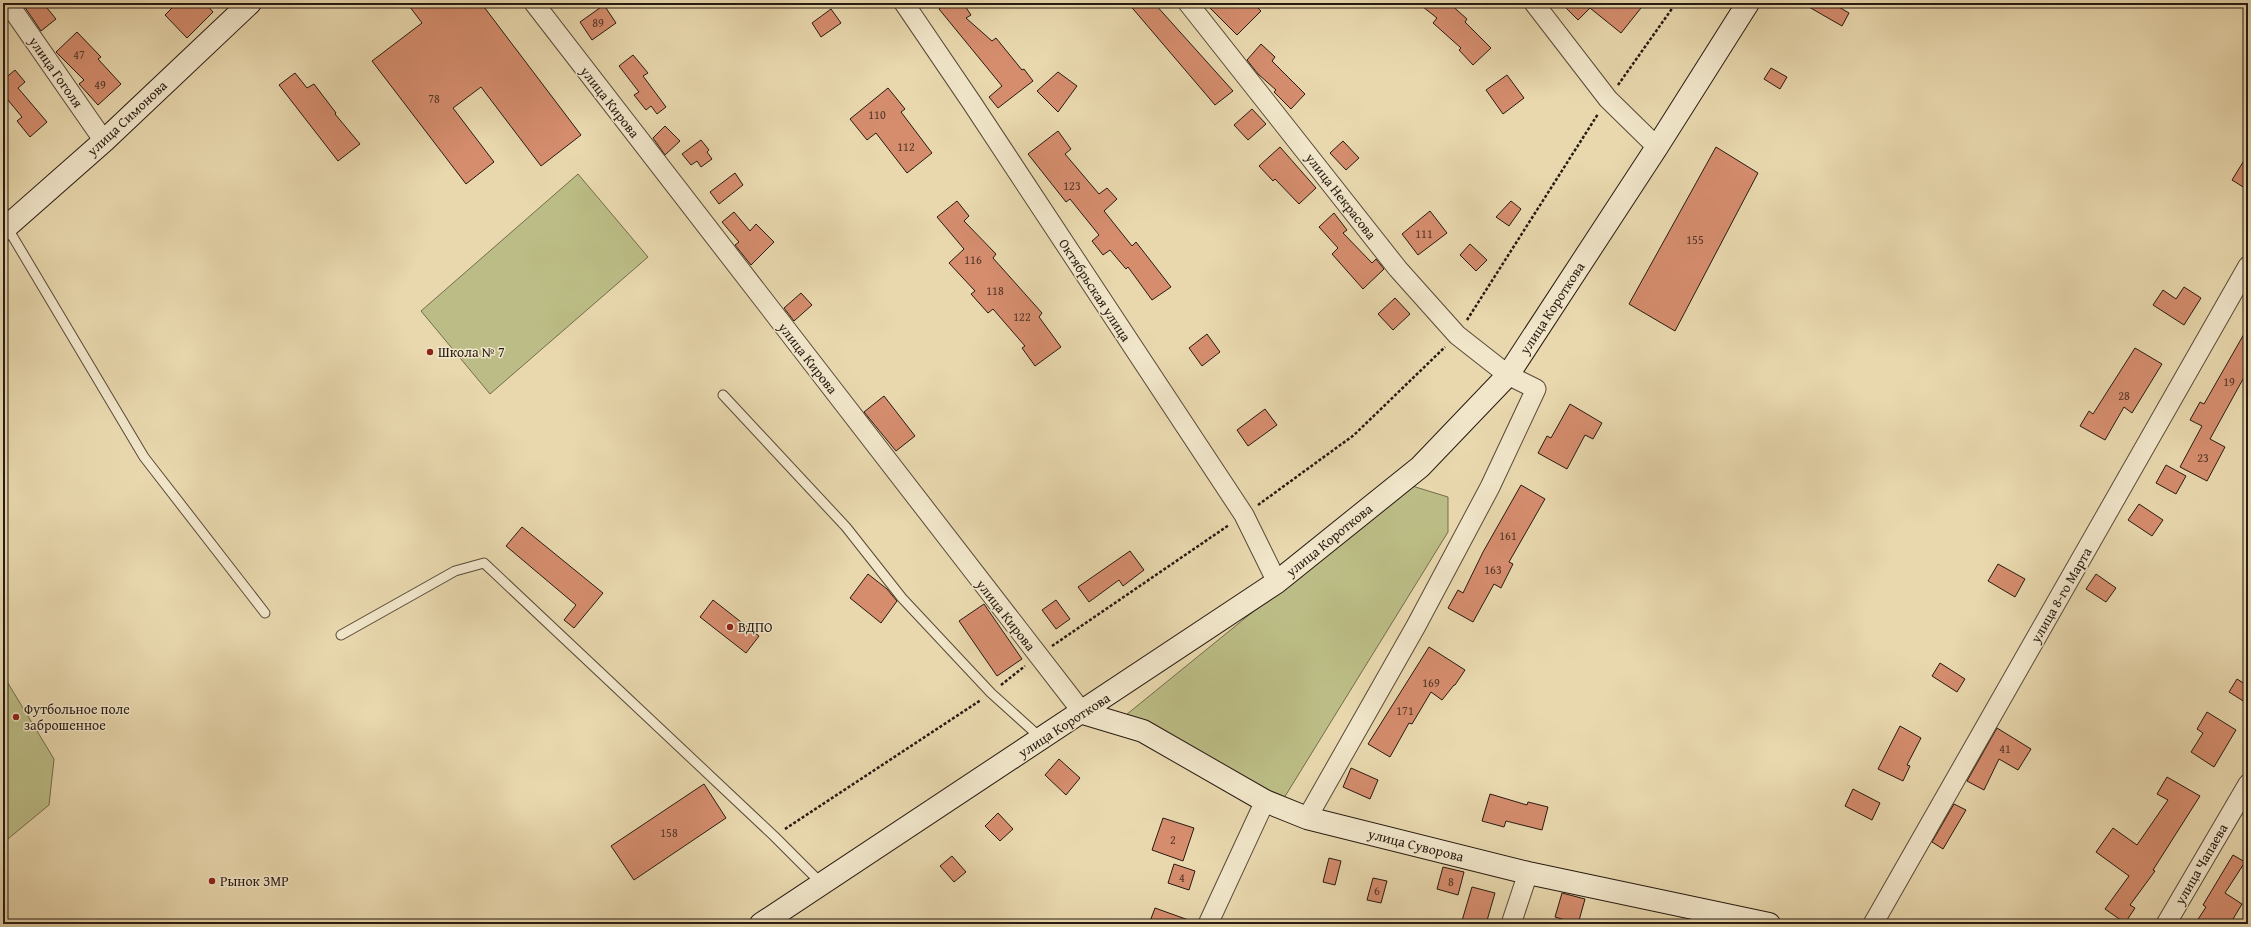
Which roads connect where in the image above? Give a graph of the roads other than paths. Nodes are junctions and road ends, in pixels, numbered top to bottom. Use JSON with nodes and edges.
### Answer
{"nodes":[{"id":1,"x":8,"y":3,"type":"edge"},
{"id":2,"x":250,"y":3,"type":"edge"},
{"id":3,"x":534,"y":3,"type":"edge"},
{"id":4,"x":904,"y":3,"type":"edge"},
{"id":5,"x":1188,"y":3,"type":"edge"},
{"id":6,"x":1534,"y":3,"type":"edge"},
{"id":7,"x":1748,"y":3,"type":"edge"},
{"id":8,"x":104,"y":141,"type":"junction"},
{"id":9,"x":1657,"y":147,"type":"junction"},
{"id":10,"x":5,"y":229,"type":"edge"},
{"id":11,"x":2248,"y":266,"type":"edge"},
{"id":12,"x":1508,"y":375,"type":"junction"},
{"id":13,"x":723,"y":395,"type":"dead end"},
{"id":14,"x":1277,"y":582,"type":"junction"},
{"id":15,"x":265,"y":613,"type":"dead end"},
{"id":16,"x":341,"y":635,"type":"dead end"},
{"id":17,"x":1083,"y":713,"type":"junction"},
{"id":18,"x":1042,"y":740,"type":"junction"},
{"id":19,"x":2248,"y":784,"type":"edge"},
{"id":20,"x":1264,"y":802,"type":"junction"},
{"id":21,"x":1307,"y":818,"type":"junction"},
{"id":22,"x":1528,"y":873,"type":"junction"},
{"id":23,"x":822,"y":884,"type":"junction"},
{"id":24,"x":761,"y":924,"type":"edge"},
{"id":25,"x":1208,"y":924,"type":"edge"},
{"id":26,"x":1511,"y":924,"type":"edge"},
{"id":27,"x":1769,"y":924,"type":"edge"},
{"id":28,"x":1873,"y":924,"type":"edge"},
{"id":29,"x":2166,"y":924,"type":"edge"}],
"edges":[{"from":1,"to":8,"type":"street","name":"улица Гоголя"},
{"from":2,"to":8,"type":"street","name":"улица Симонова"},
{"from":3,"to":17,"type":"street","name":"улица Кирова"},
{"from":4,"to":14,"type":"street","name":"Октябрьская улица"},
{"from":5,"to":12,"type":"street","name":"улица Некрасова"},
{"from":6,"to":9,"type":"street"},
{"from":7,"to":9,"type":"street","name":"улица Короткова"},
{"from":8,"to":10,"type":"street","name":"улица Симонова"},
{"from":9,"to":12,"type":"street","name":"улица Короткова"},
{"from":10,"to":15,"type":"lane"},
{"from":11,"to":28,"type":"street","name":"улица 8-го Марта"},
{"from":12,"to":14,"type":"street","name":"улица Короткова"},
{"from":12,"to":21,"type":"street","name":"улица Некрасова"},
{"from":13,"to":18,"type":"lane"},
{"from":14,"to":17,"type":"street","name":"улица Короткова"},
{"from":16,"to":23,"type":"lane"},
{"from":17,"to":18,"type":"street","name":"улица Короткова"},
{"from":17,"to":20,"type":"street","name":"улица Суворова"},
{"from":18,"to":23,"type":"street","name":"улица Короткова"},
{"from":19,"to":29,"type":"street","name":"улица Чапаева"},
{"from":20,"to":21,"type":"street","name":"улица Суворова"},
{"from":20,"to":25,"type":"street"},
{"from":21,"to":22,"type":"street","name":"улица Суворова"},
{"from":22,"to":26,"type":"street"},
{"from":22,"to":27,"type":"street","name":"улица Суворова"},
{"from":23,"to":24,"type":"street","name":"улица Короткова"}]}
